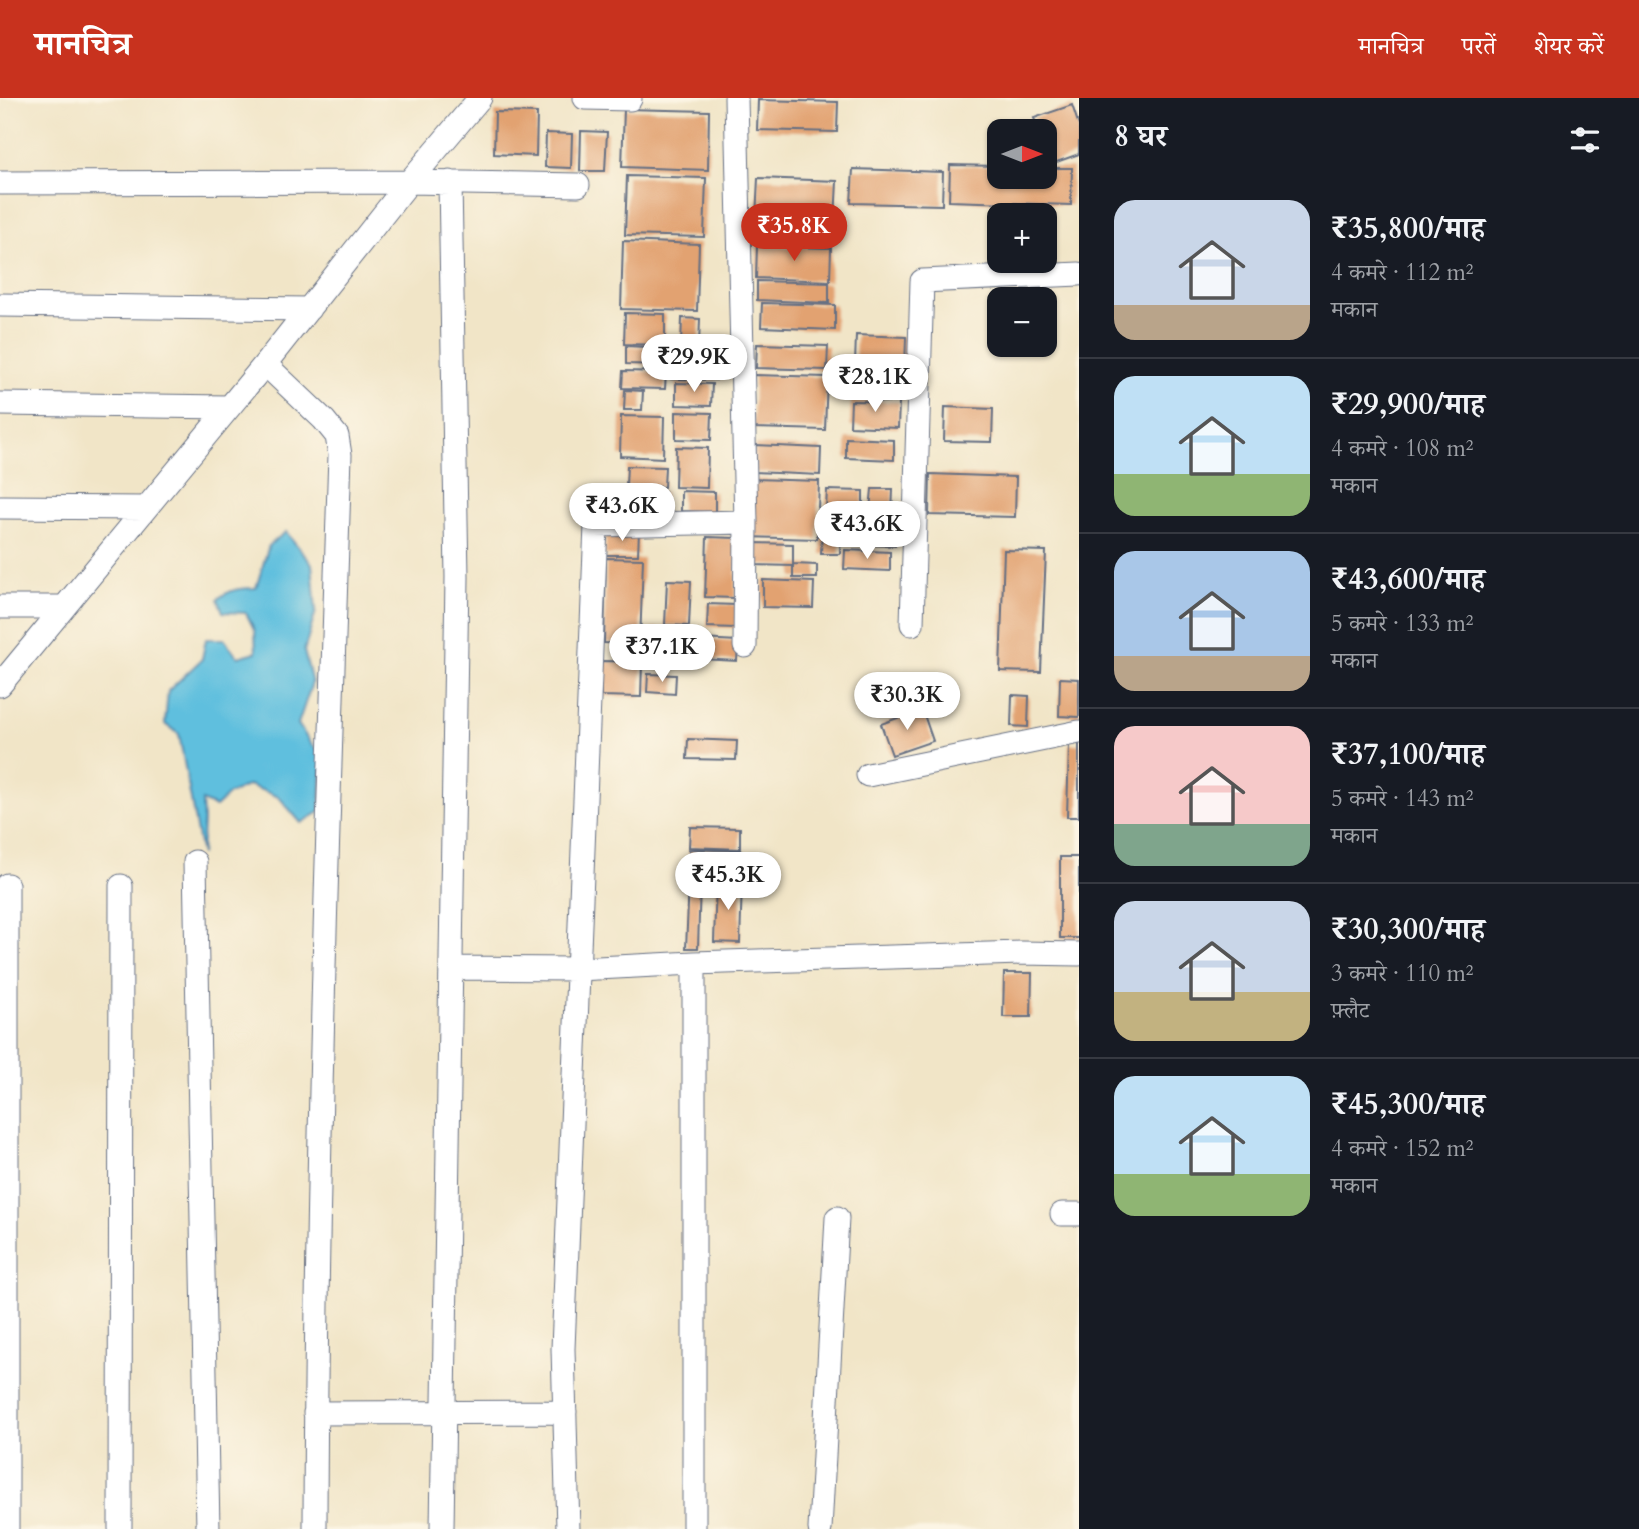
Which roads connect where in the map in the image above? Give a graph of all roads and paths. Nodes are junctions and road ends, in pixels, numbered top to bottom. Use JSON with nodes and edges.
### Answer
{"nodes":[{"id":1,"x":480,"y":98,"type":"edge"},
{"id":2,"x":585,"y":98,"type":"edge"},
{"id":3,"x":736,"y":98,"type":"edge"},
{"id":4,"x":630,"y":99,"type":"edge"},
{"id":5,"x":409,"y":182,"type":"junction"},
{"id":6,"x":450,"y":182,"type":"junction"},
{"id":7,"x":0,"y":183,"type":"edge"},
{"id":8,"x":578,"y":185,"type":"dead end"},
{"id":9,"x":1079,"y":274,"type":"edge"},
{"id":10,"x":0,"y":305,"type":"edge"},
{"id":11,"x":309,"y":309,"type":"junction"},
{"id":12,"x":265,"y":364,"type":"junction"},
{"id":13,"x":0,"y":404,"type":"edge"},
{"id":14,"x":228,"y":407,"type":"junction"},
{"id":15,"x":0,"y":506,"type":"edge"},
{"id":16,"x":145,"y":508,"type":"junction"},
{"id":17,"x":746,"y":522,"type":"junction"},
{"id":18,"x":0,"y":607,"type":"edge"},
{"id":19,"x":64,"y":607,"type":"junction"},
{"id":20,"x":912,"y":624,"type":"dead end"},
{"id":21,"x":745,"y":646,"type":"dead end"},
{"id":22,"x":0,"y":685,"type":"edge"},
{"id":23,"x":1079,"y":732,"type":"edge"},
{"id":24,"x":868,"y":775,"type":"dead end"},
{"id":25,"x":195,"y":862,"type":"dead end"},
{"id":26,"x":7,"y":885,"type":"dead end"},
{"id":27,"x":121,"y":886,"type":"dead end"},
{"id":28,"x":1079,"y":954,"type":"edge"},
{"id":29,"x":694,"y":963,"type":"junction"},
{"id":30,"x":451,"y":968,"type":"junction"},
{"id":31,"x":578,"y":969,"type":"junction"},
{"id":32,"x":837,"y":1218,"type":"dead end"},
{"id":33,"x":444,"y":1412,"type":"junction"},
{"id":34,"x":565,"y":1412,"type":"junction"},
{"id":35,"x":316,"y":1413,"type":"junction"},
{"id":36,"x":7,"y":1529,"type":"edge"},
{"id":37,"x":120,"y":1529,"type":"edge"},
{"id":38,"x":208,"y":1529,"type":"edge"},
{"id":39,"x":315,"y":1529,"type":"edge"},
{"id":40,"x":442,"y":1529,"type":"edge"},
{"id":41,"x":568,"y":1529,"type":"edge"},
{"id":42,"x":694,"y":1529,"type":"edge"},
{"id":43,"x":820,"y":1529,"type":"edge"}],
"edges":[{"from":1,"to":5,"type":"street"},
{"from":2,"to":4,"type":"street"},
{"from":3,"to":17,"type":"street"},
{"from":5,"to":6,"type":"street"},
{"from":5,"to":7,"type":"street"},
{"from":5,"to":11,"type":"street"},
{"from":6,"to":8,"type":"street"},
{"from":6,"to":30,"type":"street"},
{"from":9,"to":20,"type":"street"},
{"from":10,"to":11,"type":"street"},
{"from":11,"to":12,"type":"street"},
{"from":12,"to":14,"type":"street"},
{"from":12,"to":35,"type":"street"},
{"from":13,"to":14,"type":"street"},
{"from":14,"to":16,"type":"street"},
{"from":15,"to":16,"type":"street"},
{"from":16,"to":19,"type":"street"},
{"from":17,"to":21,"type":"street"},
{"from":17,"to":31,"type":"street"},
{"from":18,"to":19,"type":"street"},
{"from":19,"to":22,"type":"street"},
{"from":23,"to":24,"type":"street"},
{"from":25,"to":38,"type":"street"},
{"from":26,"to":36,"type":"street"},
{"from":27,"to":37,"type":"street"},
{"from":28,"to":29,"type":"street"},
{"from":29,"to":31,"type":"street"},
{"from":29,"to":42,"type":"street"},
{"from":30,"to":31,"type":"street"},
{"from":30,"to":33,"type":"street"},
{"from":31,"to":34,"type":"street"},
{"from":32,"to":43,"type":"street"},
{"from":33,"to":34,"type":"street"},
{"from":33,"to":35,"type":"street"},
{"from":33,"to":40,"type":"street"},
{"from":34,"to":41,"type":"street"},
{"from":35,"to":39,"type":"street"}]}
